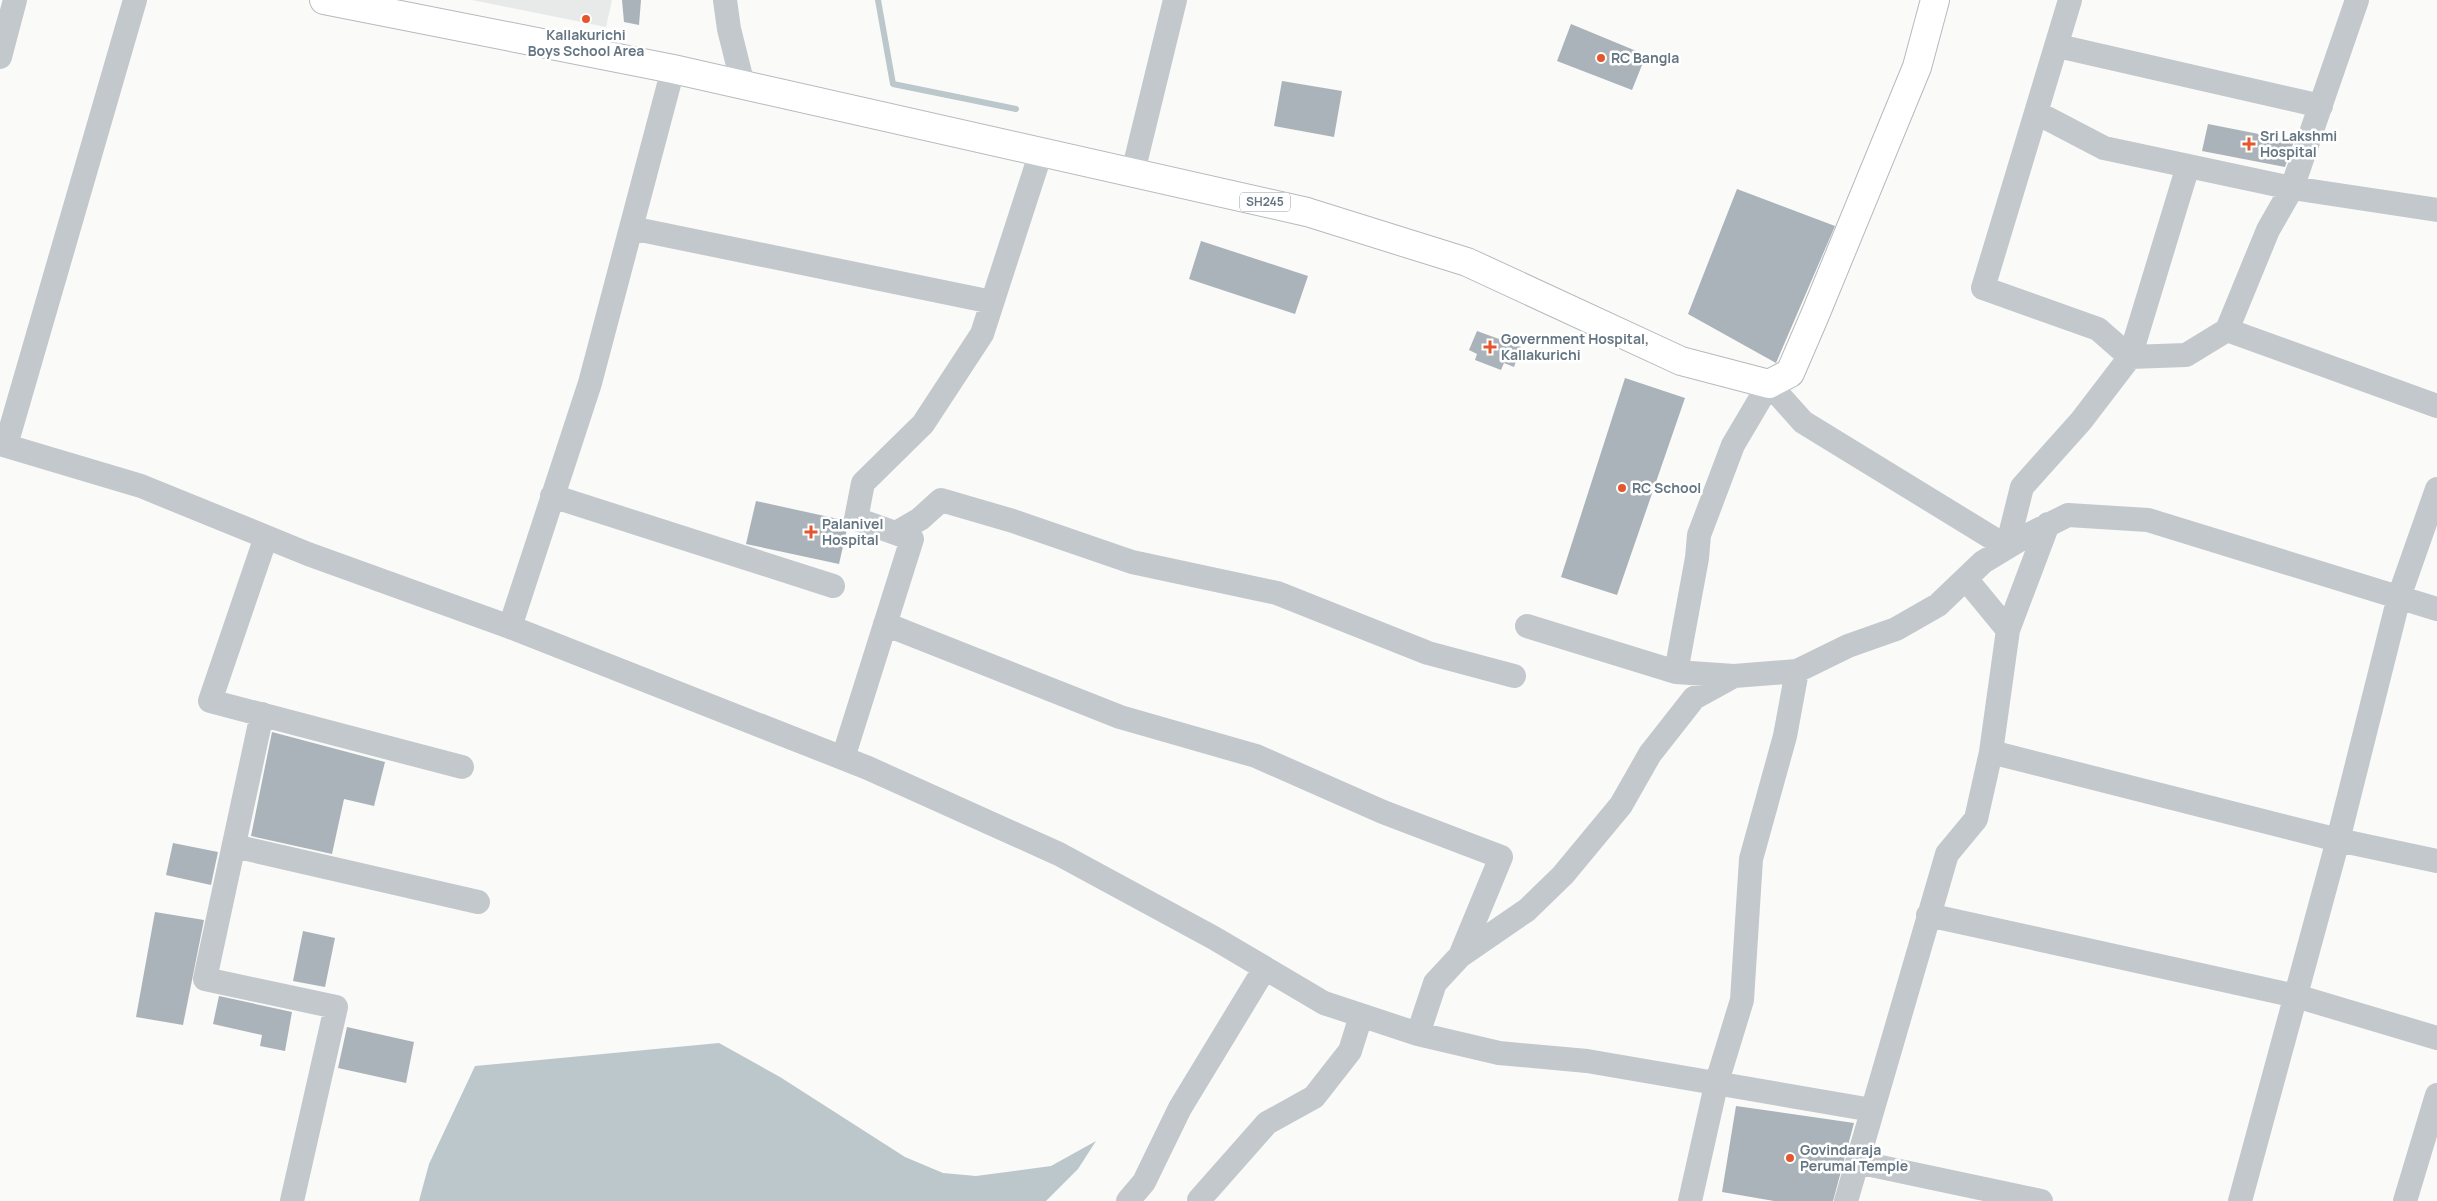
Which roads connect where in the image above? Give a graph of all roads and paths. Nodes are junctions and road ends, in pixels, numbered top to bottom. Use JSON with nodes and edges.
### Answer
{"nodes":[{"id":1,"x":15,"y":0,"type":"edge"},
{"id":2,"x":135,"y":0,"type":"edge"},
{"id":3,"x":324,"y":0,"type":"edge"},
{"id":4,"x":725,"y":0,"type":"edge"},
{"id":5,"x":1175,"y":0,"type":"edge"},
{"id":6,"x":1935,"y":0,"type":"edge"},
{"id":7,"x":2070,"y":0,"type":"edge"},
{"id":8,"x":2357,"y":0,"type":"edge"},
{"id":9,"x":2058,"y":46,"type":"junction"},
{"id":10,"x":0,"y":57,"type":"edge"},
{"id":11,"x":673,"y":69,"type":"junction"},
{"id":12,"x":743,"y":85,"type":"junction"},
{"id":13,"x":2321,"y":106,"type":"junction"},
{"id":14,"x":2037,"y":113,"type":"junction"},
{"id":15,"x":1041,"y":152,"type":"junction"},
{"id":16,"x":2188,"y":166,"type":"junction"},
{"id":17,"x":1133,"y":172,"type":"junction"},
{"id":18,"x":2292,"y":188,"type":"junction"},
{"id":19,"x":2437,"y":210,"type":"edge"},
{"id":20,"x":631,"y":228,"type":"junction"},
{"id":21,"x":992,"y":302,"type":"junction"},
{"id":22,"x":2227,"y":330,"type":"junction"},
{"id":23,"x":2130,"y":357,"type":"junction"},
{"id":24,"x":1769,"y":384,"type":"junction"},
{"id":25,"x":2437,"y":406,"type":"edge"},
{"id":26,"x":3,"y":445,"type":"edge"},
{"id":27,"x":2437,"y":489,"type":"edge"},
{"id":28,"x":552,"y":496,"type":"junction"},
{"id":29,"x":2048,"y":524,"type":"junction"},
{"id":30,"x":896,"y":534,"type":"junction"},
{"id":31,"x":266,"y":537,"type":"junction"},
{"id":32,"x":2007,"y":547,"type":"junction"},
{"id":33,"x":1966,"y":579,"type":"junction"},
{"id":34,"x":833,"y":586,"type":"dead end"},
{"id":35,"x":2398,"y":597,"type":"junction"},
{"id":36,"x":2437,"y":609,"type":"edge"},
{"id":37,"x":885,"y":624,"type":"junction"},
{"id":38,"x":1527,"y":626,"type":"dead end"},
{"id":39,"x":510,"y":627,"type":"junction"},
{"id":40,"x":2008,"y":630,"type":"junction"},
{"id":41,"x":1797,"y":671,"type":"junction"},
{"id":42,"x":1676,"y":672,"type":"junction"},
{"id":43,"x":1514,"y":676,"type":"dead end"},
{"id":44,"x":1734,"y":676,"type":"junction"},
{"id":45,"x":262,"y":714,"type":"junction"},
{"id":46,"x":1992,"y":752,"type":"junction"},
{"id":47,"x":843,"y":758,"type":"junction"},
{"id":48,"x":462,"y":767,"type":"dead end"},
{"id":49,"x":2338,"y":840,"type":"junction"},
{"id":50,"x":234,"y":846,"type":"junction"},
{"id":51,"x":2437,"y":861,"type":"edge"},
{"id":52,"x":478,"y":902,"type":"dead end"},
{"id":53,"x":1928,"y":915,"type":"junction"},
{"id":54,"x":1460,"y":956,"type":"junction"},
{"id":55,"x":1265,"y":968,"type":"junction"},
{"id":56,"x":2296,"y":996,"type":"junction"},
{"id":57,"x":1361,"y":1016,"type":"junction"},
{"id":58,"x":1418,"y":1034,"type":"junction"},
{"id":59,"x":2437,"y":1038,"type":"edge"},
{"id":60,"x":1716,"y":1085,"type":"junction"},
{"id":61,"x":2437,"y":1095,"type":"edge"},
{"id":62,"x":1872,"y":1110,"type":"junction"},
{"id":63,"x":1857,"y":1162,"type":"junction"},
{"id":64,"x":1975,"y":1194,"type":"edge"},
{"id":65,"x":1199,"y":1200,"type":"edge"},
{"id":66,"x":292,"y":1201,"type":"edge"},
{"id":67,"x":1128,"y":1201,"type":"edge"},
{"id":68,"x":1690,"y":1201,"type":"edge"},
{"id":69,"x":1846,"y":1201,"type":"edge"},
{"id":70,"x":2041,"y":1201,"type":"edge"},
{"id":71,"x":2240,"y":1201,"type":"edge"},
{"id":72,"x":2405,"y":1201,"type":"edge"}],
"edges":[{"from":1,"to":10,"type":"street"},
{"from":2,"to":26,"type":"street"},
{"from":3,"to":11,"type":"main road","number":"SH245"},
{"from":4,"to":12,"type":"street"},
{"from":5,"to":17,"type":"street"},
{"from":6,"to":24,"type":"main road"},
{"from":7,"to":9,"type":"street"},
{"from":8,"to":13,"type":"street"},
{"from":9,"to":13,"type":"street"},
{"from":9,"to":14,"type":"street"},
{"from":11,"to":12,"type":"main road","number":"SH245"},
{"from":11,"to":20,"type":"street"},
{"from":12,"to":15,"type":"main road","number":"SH245"},
{"from":13,"to":18,"type":"street"},
{"from":14,"to":16,"type":"street"},
{"from":14,"to":23,"type":"street"},
{"from":15,"to":17,"type":"main road","number":"SH245"},
{"from":15,"to":21,"type":"street"},
{"from":16,"to":18,"type":"street"},
{"from":16,"to":23,"type":"street"},
{"from":17,"to":24,"type":"main road","number":"SH245"},
{"from":18,"to":19,"type":"street"},
{"from":18,"to":22,"type":"street"},
{"from":20,"to":21,"type":"street"},
{"from":20,"to":28,"type":"street"},
{"from":21,"to":30,"type":"street"},
{"from":22,"to":23,"type":"street"},
{"from":22,"to":25,"type":"street"},
{"from":23,"to":32,"type":"street"},
{"from":24,"to":32,"type":"street"},
{"from":24,"to":42,"type":"street"},
{"from":26,"to":31,"type":"street"},
{"from":27,"to":35,"type":"street"},
{"from":28,"to":34,"type":"street"},
{"from":28,"to":39,"type":"street"},
{"from":29,"to":32,"type":"street"},
{"from":29,"to":35,"type":"street"},
{"from":29,"to":40,"type":"street"},
{"from":30,"to":37,"type":"street"},
{"from":30,"to":43,"type":"street"},
{"from":31,"to":39,"type":"street"},
{"from":31,"to":45,"type":"street"},
{"from":32,"to":33,"type":"street"},
{"from":33,"to":40,"type":"street"},
{"from":33,"to":41,"type":"street"},
{"from":35,"to":36,"type":"street"},
{"from":35,"to":49,"type":"street"},
{"from":37,"to":47,"type":"street"},
{"from":37,"to":54,"type":"street"},
{"from":38,"to":42,"type":"street"},
{"from":39,"to":47,"type":"street"},
{"from":40,"to":46,"type":"street"},
{"from":41,"to":44,"type":"street"},
{"from":41,"to":60,"type":"street"},
{"from":42,"to":44,"type":"street"},
{"from":44,"to":54,"type":"street"},
{"from":45,"to":48,"type":"street"},
{"from":45,"to":50,"type":"street"},
{"from":46,"to":49,"type":"street"},
{"from":46,"to":53,"type":"street"},
{"from":47,"to":55,"type":"street"},
{"from":49,"to":51,"type":"street"},
{"from":49,"to":56,"type":"street"},
{"from":50,"to":52,"type":"street"},
{"from":50,"to":66,"type":"street"},
{"from":53,"to":56,"type":"street"},
{"from":53,"to":62,"type":"street"},
{"from":54,"to":58,"type":"street"},
{"from":55,"to":57,"type":"street"},
{"from":55,"to":67,"type":"street"},
{"from":56,"to":59,"type":"street"},
{"from":56,"to":71,"type":"street"},
{"from":57,"to":58,"type":"street"},
{"from":57,"to":65,"type":"street"},
{"from":58,"to":60,"type":"street"},
{"from":60,"to":62,"type":"street"},
{"from":60,"to":68,"type":"street"},
{"from":61,"to":72,"type":"street"},
{"from":62,"to":63,"type":"street"},
{"from":63,"to":64,"type":"street"},
{"from":63,"to":69,"type":"street"},
{"from":64,"to":70,"type":"street"}]}
